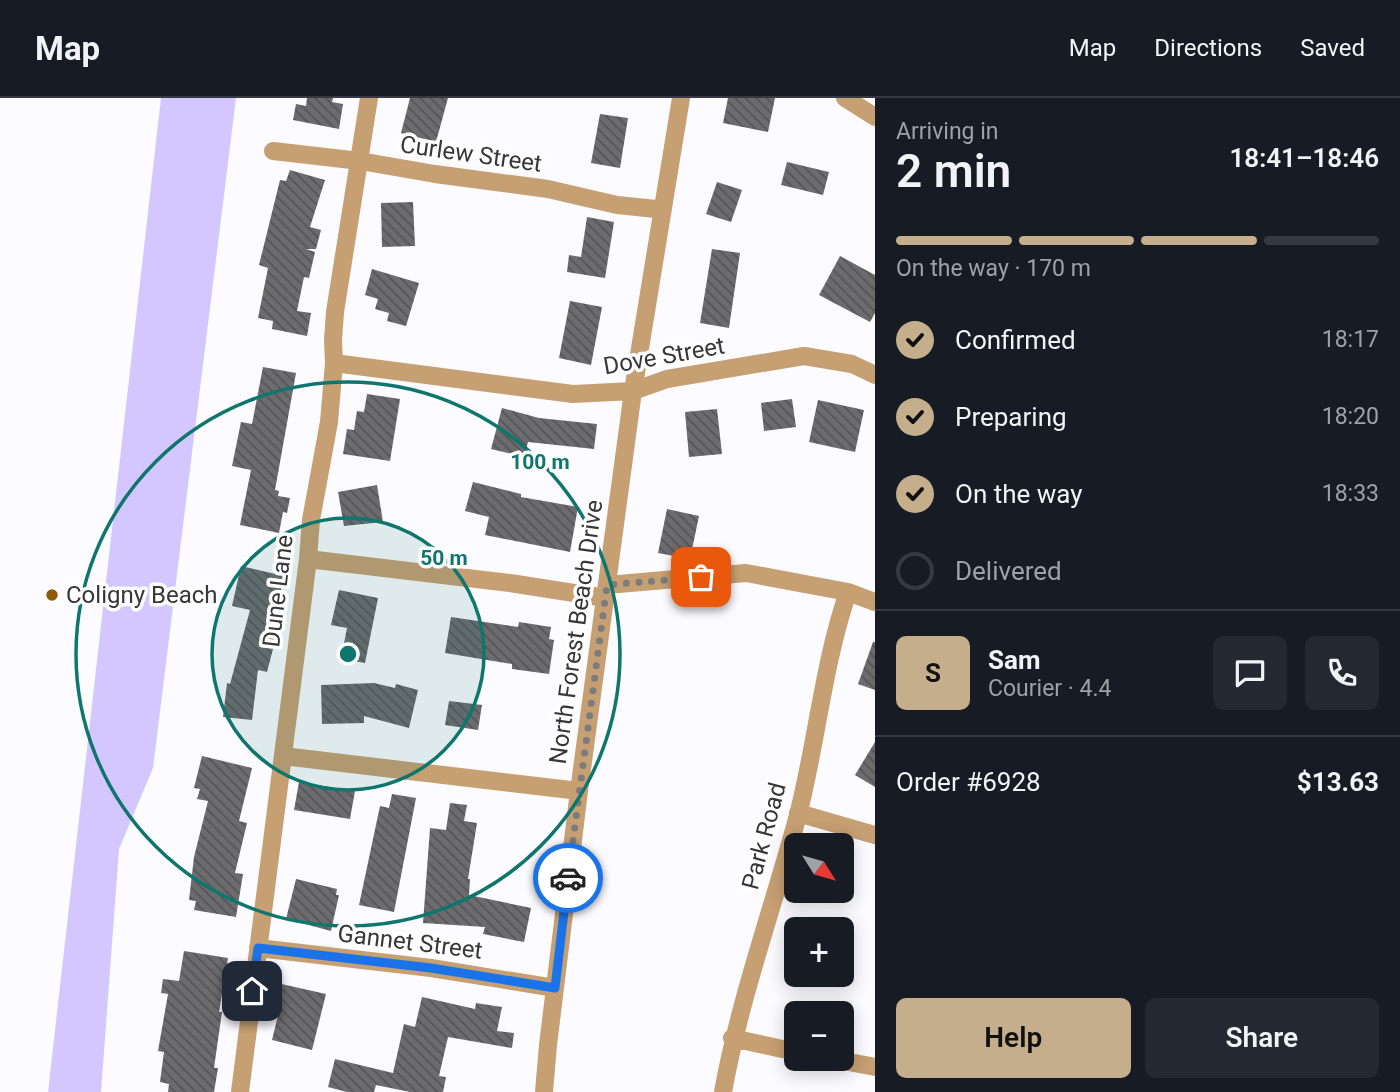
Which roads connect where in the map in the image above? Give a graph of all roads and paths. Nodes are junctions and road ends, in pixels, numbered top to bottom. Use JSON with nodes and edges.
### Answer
{"nodes":[{"id":1,"x":369,"y":98,"type":"edge"},
{"id":2,"x":681,"y":98,"type":"edge"},
{"id":3,"x":845,"y":98,"type":"edge"},
{"id":4,"x":875,"y":117,"type":"edge"},
{"id":5,"x":273,"y":151,"type":"dead end"},
{"id":6,"x":360,"y":161,"type":"junction"},
{"id":7,"x":661,"y":211,"type":"junction"},
{"id":8,"x":334,"y":363,"type":"junction"},
{"id":9,"x":875,"y":375,"type":"edge"},
{"id":10,"x":632,"y":391,"type":"junction"},
{"id":11,"x":308,"y":559,"type":"junction"},
{"id":12,"x":607,"y":591,"type":"junction"},
{"id":13,"x":848,"y":592,"type":"junction"},
{"id":14,"x":875,"y":602,"type":"edge"},
{"id":15,"x":283,"y":755,"type":"junction"},
{"id":16,"x":579,"y":791,"type":"junction"},
{"id":17,"x":798,"y":813,"type":"junction"},
{"id":18,"x":875,"y":835,"type":"edge"},
{"id":19,"x":258,"y":948,"type":"junction"},
{"id":20,"x":555,"y":988,"type":"junction"},
{"id":21,"x":733,"y":1038,"type":"junction"},
{"id":22,"x":784,"y":1049,"type":"edge"},
{"id":23,"x":854,"y":1063,"type":"edge"},
{"id":24,"x":875,"y":1067,"type":"edge"},
{"id":25,"x":240,"y":1092,"type":"edge"},
{"id":26,"x":544,"y":1092,"type":"edge"},
{"id":27,"x":723,"y":1092,"type":"edge"}],
"edges":[{"from":1,"to":6,"type":"street","name":"Dune Lane"},
{"from":2,"to":7,"type":"street","name":"North Forest Beach Drive"},
{"from":3,"to":4,"type":"street"},
{"from":5,"to":6,"type":"street","name":"Curlew Street"},
{"from":6,"to":7,"type":"street","name":"Curlew Street"},
{"from":6,"to":8,"type":"street","name":"Dune Lane"},
{"from":7,"to":10,"type":"street","name":"North Forest Beach Drive"},
{"from":8,"to":10,"type":"street","name":"Dove Street"},
{"from":8,"to":11,"type":"street","name":"Dune Lane"},
{"from":9,"to":10,"type":"street","name":"Dove Street"},
{"from":10,"to":12,"type":"street","name":"North Forest Beach Drive"},
{"from":11,"to":12,"type":"street"},
{"from":11,"to":15,"type":"street","name":"Dune Lane"},
{"from":12,"to":13,"type":"street"},
{"from":12,"to":16,"type":"street","name":"North Forest Beach Drive"},
{"from":13,"to":14,"type":"street"},
{"from":13,"to":17,"type":"street","name":"Park Road"},
{"from":15,"to":16,"type":"street"},
{"from":15,"to":19,"type":"street","name":"Dune Lane"},
{"from":16,"to":20,"type":"street","name":"North Forest Beach Drive"},
{"from":17,"to":18,"type":"street"},
{"from":17,"to":21,"type":"street","name":"Park Road"},
{"from":19,"to":20,"type":"street","name":"Gannet Street"},
{"from":19,"to":25,"type":"street","name":"Dune Lane"},
{"from":20,"to":26,"type":"street","name":"North Forest Beach Drive"},
{"from":21,"to":22,"type":"street"},
{"from":21,"to":27,"type":"street","name":"Park Road"},
{"from":23,"to":24,"type":"street"}]}
